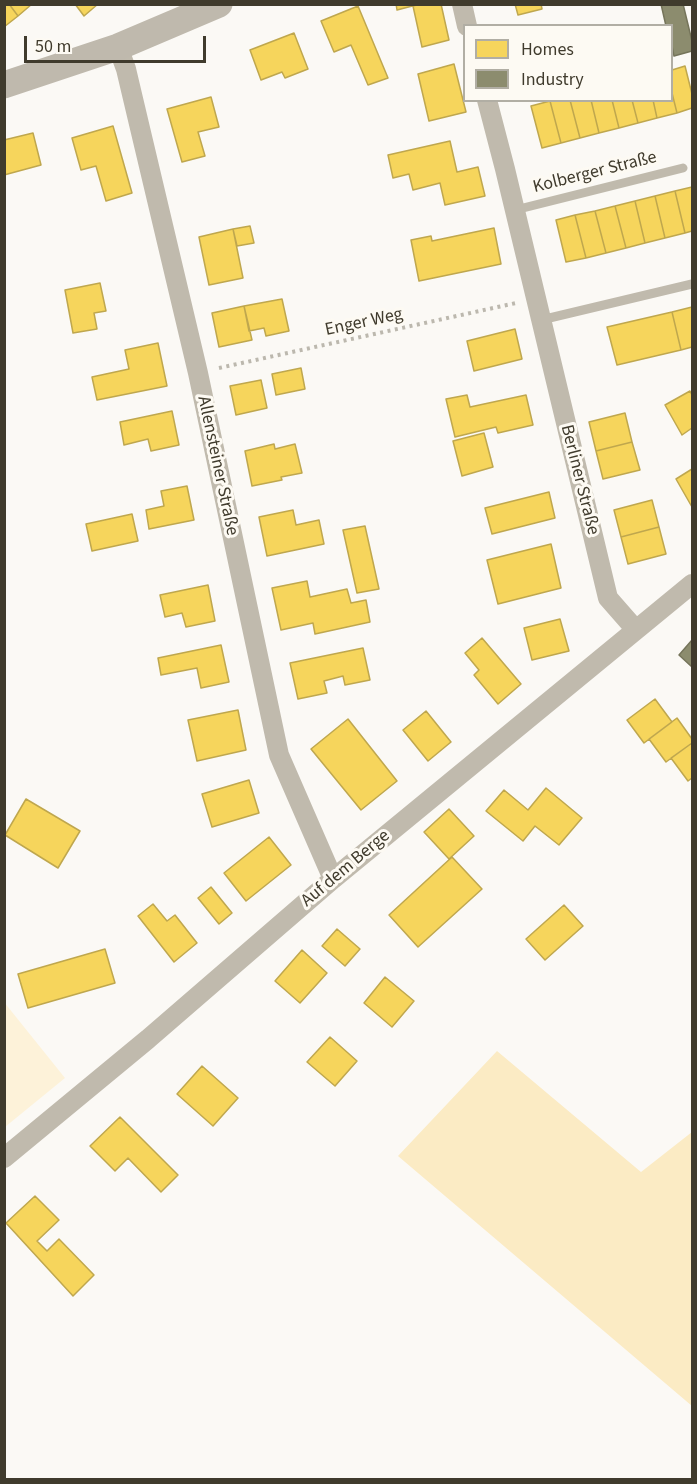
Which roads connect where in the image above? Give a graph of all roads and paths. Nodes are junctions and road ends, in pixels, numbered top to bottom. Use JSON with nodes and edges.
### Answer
{"nodes":[{"id":1,"x":219,"y":4,"type":"edge"},
{"id":2,"x":462,"y":4,"type":"edge"},
{"id":3,"x":467,"y":24,"type":"edge"},
{"id":4,"x":118,"y":47,"type":"junction"},
{"id":5,"x":4,"y":85,"type":"edge"},
{"id":6,"x":488,"y":102,"type":"edge"},
{"id":7,"x":683,"y":168,"type":"dead end"},
{"id":8,"x":515,"y":210,"type":"junction"},
{"id":9,"x":693,"y":284,"type":"edge"},
{"id":10,"x":536,"y":299,"type":"junction"},
{"id":11,"x":541,"y":320,"type":"junction"},
{"id":12,"x":198,"y":373,"type":"junction"},
{"id":13,"x":693,"y":584,"type":"edge"},
{"id":14,"x":636,"y":630,"type":"junction"},
{"id":15,"x":333,"y":879,"type":"junction"},
{"id":16,"x":4,"y":1158,"type":"edge"}],
"edges":[{"from":1,"to":4,"type":"main road"},
{"from":2,"to":3,"type":"street"},
{"from":4,"to":5,"type":"main road"},
{"from":4,"to":12,"type":"street","name":"Allensteiner Straße"},
{"from":6,"to":8,"type":"street","name":"Berliner Straße"},
{"from":7,"to":8,"type":"lane","name":"Kolberger Straße"},
{"from":8,"to":10,"type":"street","name":"Berliner Straße"},
{"from":9,"to":11,"type":"lane"},
{"from":10,"to":11,"type":"street","name":"Berliner Straße"},
{"from":10,"to":12,"type":"path","name":"Enger Weg"},
{"from":11,"to":14,"type":"street","name":"Berliner Straße"},
{"from":12,"to":15,"type":"street","name":"Allensteiner Straße"},
{"from":13,"to":14,"type":"street","name":"Auf dem Berge"},
{"from":14,"to":15,"type":"street","name":"Auf dem Berge"},
{"from":15,"to":16,"type":"street","name":"Auf dem Berge"}]}
